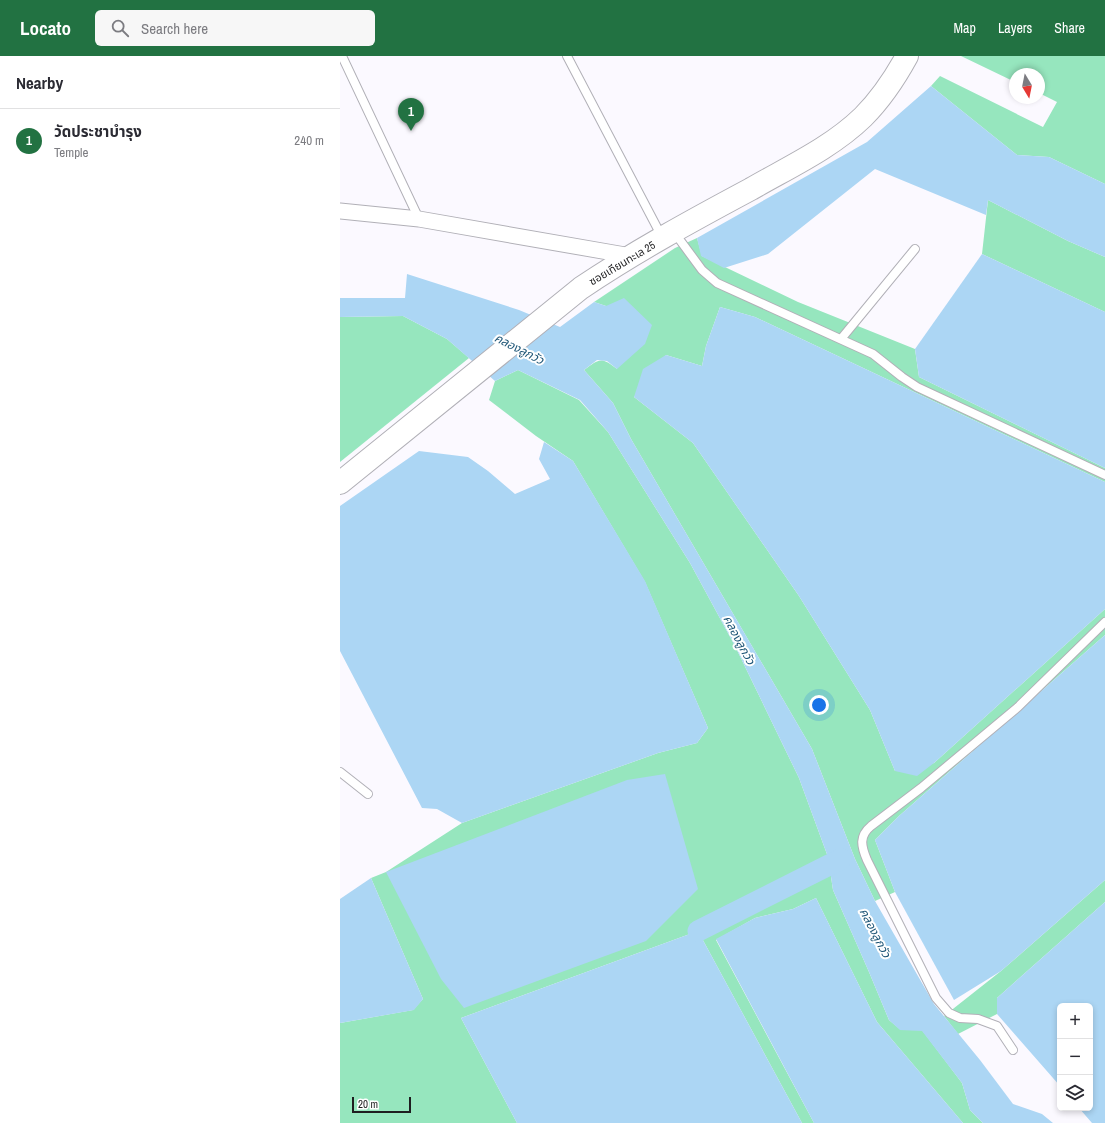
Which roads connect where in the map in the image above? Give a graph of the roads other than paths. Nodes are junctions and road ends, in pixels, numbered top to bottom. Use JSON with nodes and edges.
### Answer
{"nodes":[{"id":1,"x":342,"y":56,"type":"edge"},
{"id":2,"x":567,"y":56,"type":"edge"},
{"id":3,"x":902,"y":61,"type":"edge"},
{"id":4,"x":340,"y":211,"type":"edge"},
{"id":5,"x":419,"y":219,"type":"junction"},
{"id":6,"x":668,"y":234,"type":"junction"},
{"id":7,"x":915,"y":250,"type":"dead end"},
{"id":8,"x":631,"y":256,"type":"junction"},
{"id":9,"x":841,"y":340,"type":"junction"},
{"id":10,"x":1105,"y":475,"type":"edge"},
{"id":11,"x":340,"y":483,"type":"edge"},
{"id":12,"x":1105,"y":622,"type":"edge"},
{"id":13,"x":340,"y":772,"type":"edge"},
{"id":14,"x":368,"y":794,"type":"dead end"},
{"id":15,"x":1013,"y":1050,"type":"dead end"}],
"edges":[{"from":1,"to":5,"type":"lane"},
{"from":2,"to":6,"type":"lane"},
{"from":3,"to":6,"type":"street","name":"ซอยเทียนทะเล 25"},
{"from":4,"to":5,"type":"street"},
{"from":5,"to":8,"type":"street"},
{"from":6,"to":8,"type":"street","name":"ซอยเทียนทะเล 25"},
{"from":6,"to":9,"type":"lane"},
{"from":7,"to":9,"type":"lane"},
{"from":8,"to":11,"type":"street","name":"ซอยเทียนทะเล 25"},
{"from":9,"to":10,"type":"lane"},
{"from":12,"to":15,"type":"lane"},
{"from":13,"to":14,"type":"lane"}]}
